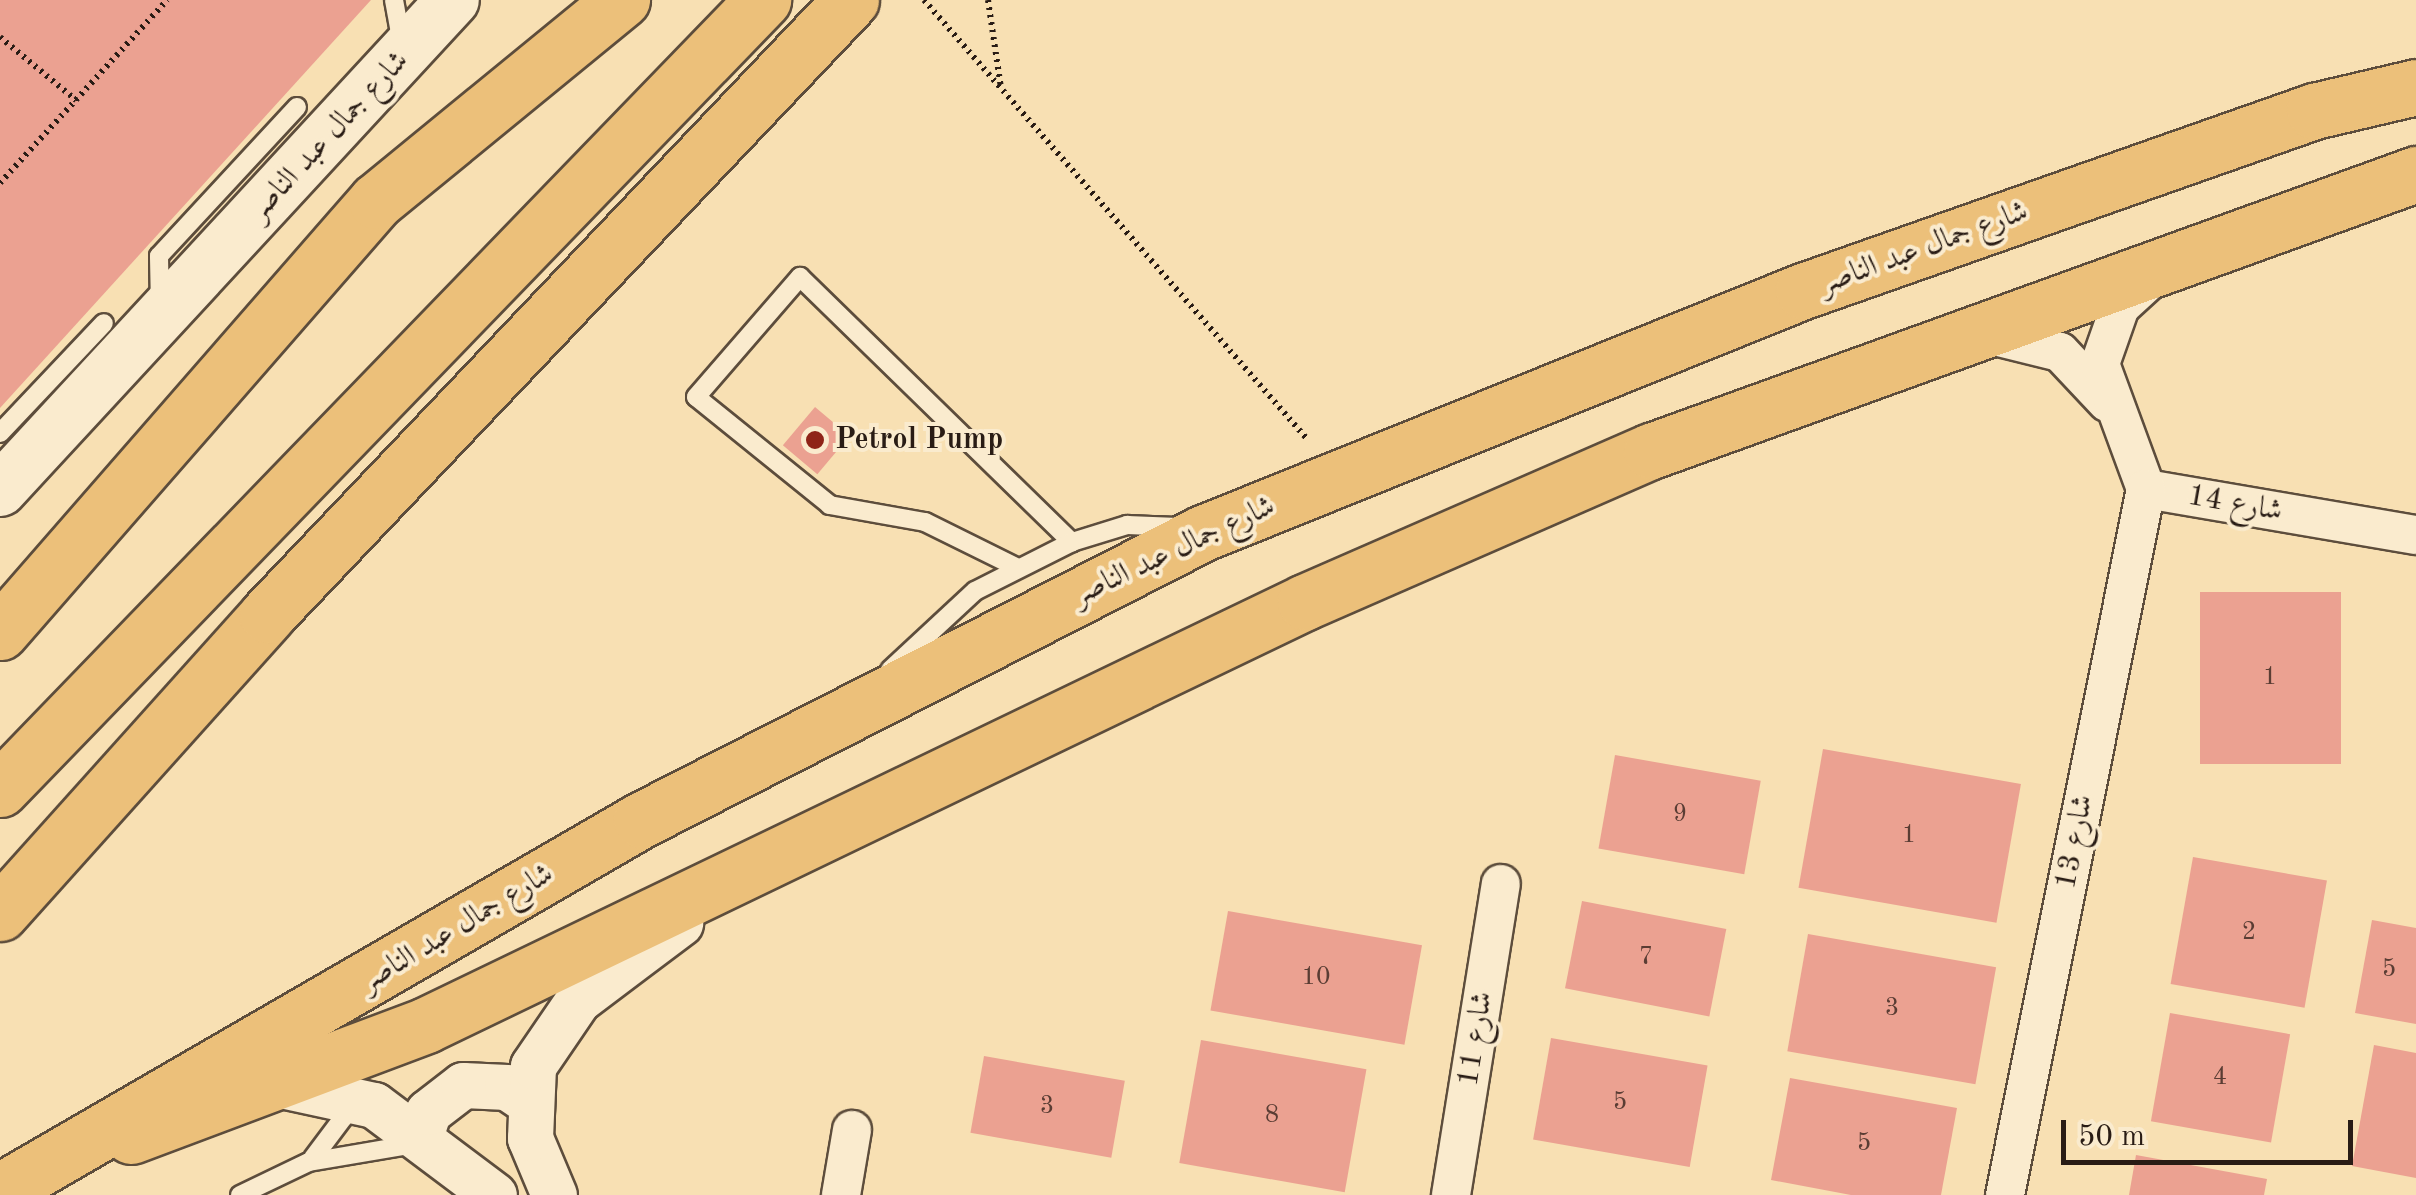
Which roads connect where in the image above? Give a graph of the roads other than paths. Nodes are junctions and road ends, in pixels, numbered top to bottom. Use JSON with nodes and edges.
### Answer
{"nodes":[{"id":1,"x":394,"y":0,"type":"edge"},
{"id":2,"x":453,"y":0,"type":"edge"},
{"id":3,"x":622,"y":0,"type":"edge"},
{"id":4,"x":763,"y":0,"type":"edge"},
{"id":5,"x":851,"y":0,"type":"edge"},
{"id":6,"x":878,"y":0,"type":"edge"},
{"id":7,"x":404,"y":54,"type":"junction"},
{"id":8,"x":2416,"y":87,"type":"edge"},
{"id":9,"x":297,"y":107,"type":"dead end"},
{"id":10,"x":714,"y":144,"type":"junction"},
{"id":11,"x":2416,"y":174,"type":"edge"},
{"id":12,"x":2188,"y":254,"type":"junction"},
{"id":13,"x":164,"y":314,"type":"junction"},
{"id":14,"x":104,"y":323,"type":"dead end"},
{"id":15,"x":1939,"y":341,"type":"junction"},
{"id":16,"x":2108,"y":404,"type":"junction"},
{"id":17,"x":0,"y":433,"type":"edge"},
{"id":18,"x":0,"y":490,"type":"edge"},
{"id":19,"x":2146,"y":490,"type":"junction"},
{"id":20,"x":1203,"y":533,"type":"junction"},
{"id":21,"x":2416,"y":535,"type":"edge"},
{"id":22,"x":1072,"y":542,"type":"junction"},
{"id":23,"x":1018,"y":568,"type":"junction"},
{"id":24,"x":0,"y":632,"type":"edge"},
{"id":25,"x":846,"y":712,"type":"junction"},
{"id":26,"x":0,"y":788,"type":"edge"},
{"id":27,"x":782,"y":854,"type":"junction"},
{"id":28,"x":1501,"y":884,"type":"dead end"},
{"id":29,"x":0,"y":914,"type":"edge"},
{"id":30,"x":260,"y":1082,"type":"junction"},
{"id":31,"x":341,"y":1092,"type":"junction"},
{"id":32,"x":526,"y":1109,"type":"junction"},
{"id":33,"x":852,"y":1130,"type":"dead end"},
{"id":34,"x":454,"y":1161,"type":"edge"},
{"id":35,"x":309,"y":1162,"type":"junction"},
{"id":36,"x":4,"y":1189,"type":"edge"},
{"id":37,"x":240,"y":1195,"type":"edge"},
{"id":38,"x":554,"y":1195,"type":"edge"},
{"id":39,"x":842,"y":1195,"type":"edge"},
{"id":40,"x":1451,"y":1195,"type":"edge"},
{"id":41,"x":2005,"y":1195,"type":"edge"}],
"edges":[{"from":1,"to":7,"type":"lane"},
{"from":2,"to":7,"type":"main road","name":"شارع جمال عبد الناصر"},
{"from":3,"to":24,"type":"main road"},
{"from":4,"to":26,"type":"main road"},
{"from":5,"to":10,"type":"main road"},
{"from":6,"to":10,"type":"main road"},
{"from":7,"to":13,"type":"main road","name":"شارع جمال عبد الناصر"},
{"from":8,"to":20,"type":"main road","name":"شارع جمال عبد الناصر"},
{"from":9,"to":13,"type":"lane"},
{"from":10,"to":29,"type":"main road"},
{"from":11,"to":12,"type":"main road","name":"شارع جمال عبد الناصر"},
{"from":12,"to":15,"type":"main road","name":"شارع جمال عبد الناصر"},
{"from":12,"to":16,"type":"street","name":"شارع 14"},
{"from":13,"to":18,"type":"main road","name":"شارع جمال عبد الناصر"},
{"from":14,"to":17,"type":"lane"},
{"from":15,"to":16,"type":"street","name":"شارع 14"},
{"from":15,"to":27,"type":"main road","name":"شارع جمال عبد الناصر"},
{"from":16,"to":19,"type":"street","name":"شارع 14"},
{"from":19,"to":21,"type":"street","name":"شارع 14"},
{"from":19,"to":41,"type":"street","name":"شارع 13"},
{"from":20,"to":22,"type":"lane"},
{"from":20,"to":25,"type":"main road","name":"شارع جمال عبد الناصر"},
{"from":22,"to":23,"type":"lane"},
{"from":22,"to":23,"type":"lane"},
{"from":23,"to":25,"type":"lane"},
{"from":25,"to":36,"type":"main road","name":"شارع جمال عبد الناصر"},
{"from":27,"to":30,"type":"main road","name":"شارع جمال عبد الناصر"},
{"from":27,"to":32,"type":"street"},
{"from":28,"to":40,"type":"street","name":"شارع 11"},
{"from":30,"to":31,"type":"street"},
{"from":30,"to":36,"type":"main road","name":"شارع جمال عبد الناصر"},
{"from":31,"to":34,"type":"street"},
{"from":31,"to":35,"type":"lane"},
{"from":32,"to":34,"type":"street"},
{"from":32,"to":34,"type":"street"},
{"from":32,"to":38,"type":"street"},
{"from":33,"to":39,"type":"street"},
{"from":34,"to":35,"type":"lane"},
{"from":35,"to":37,"type":"lane"}]}
